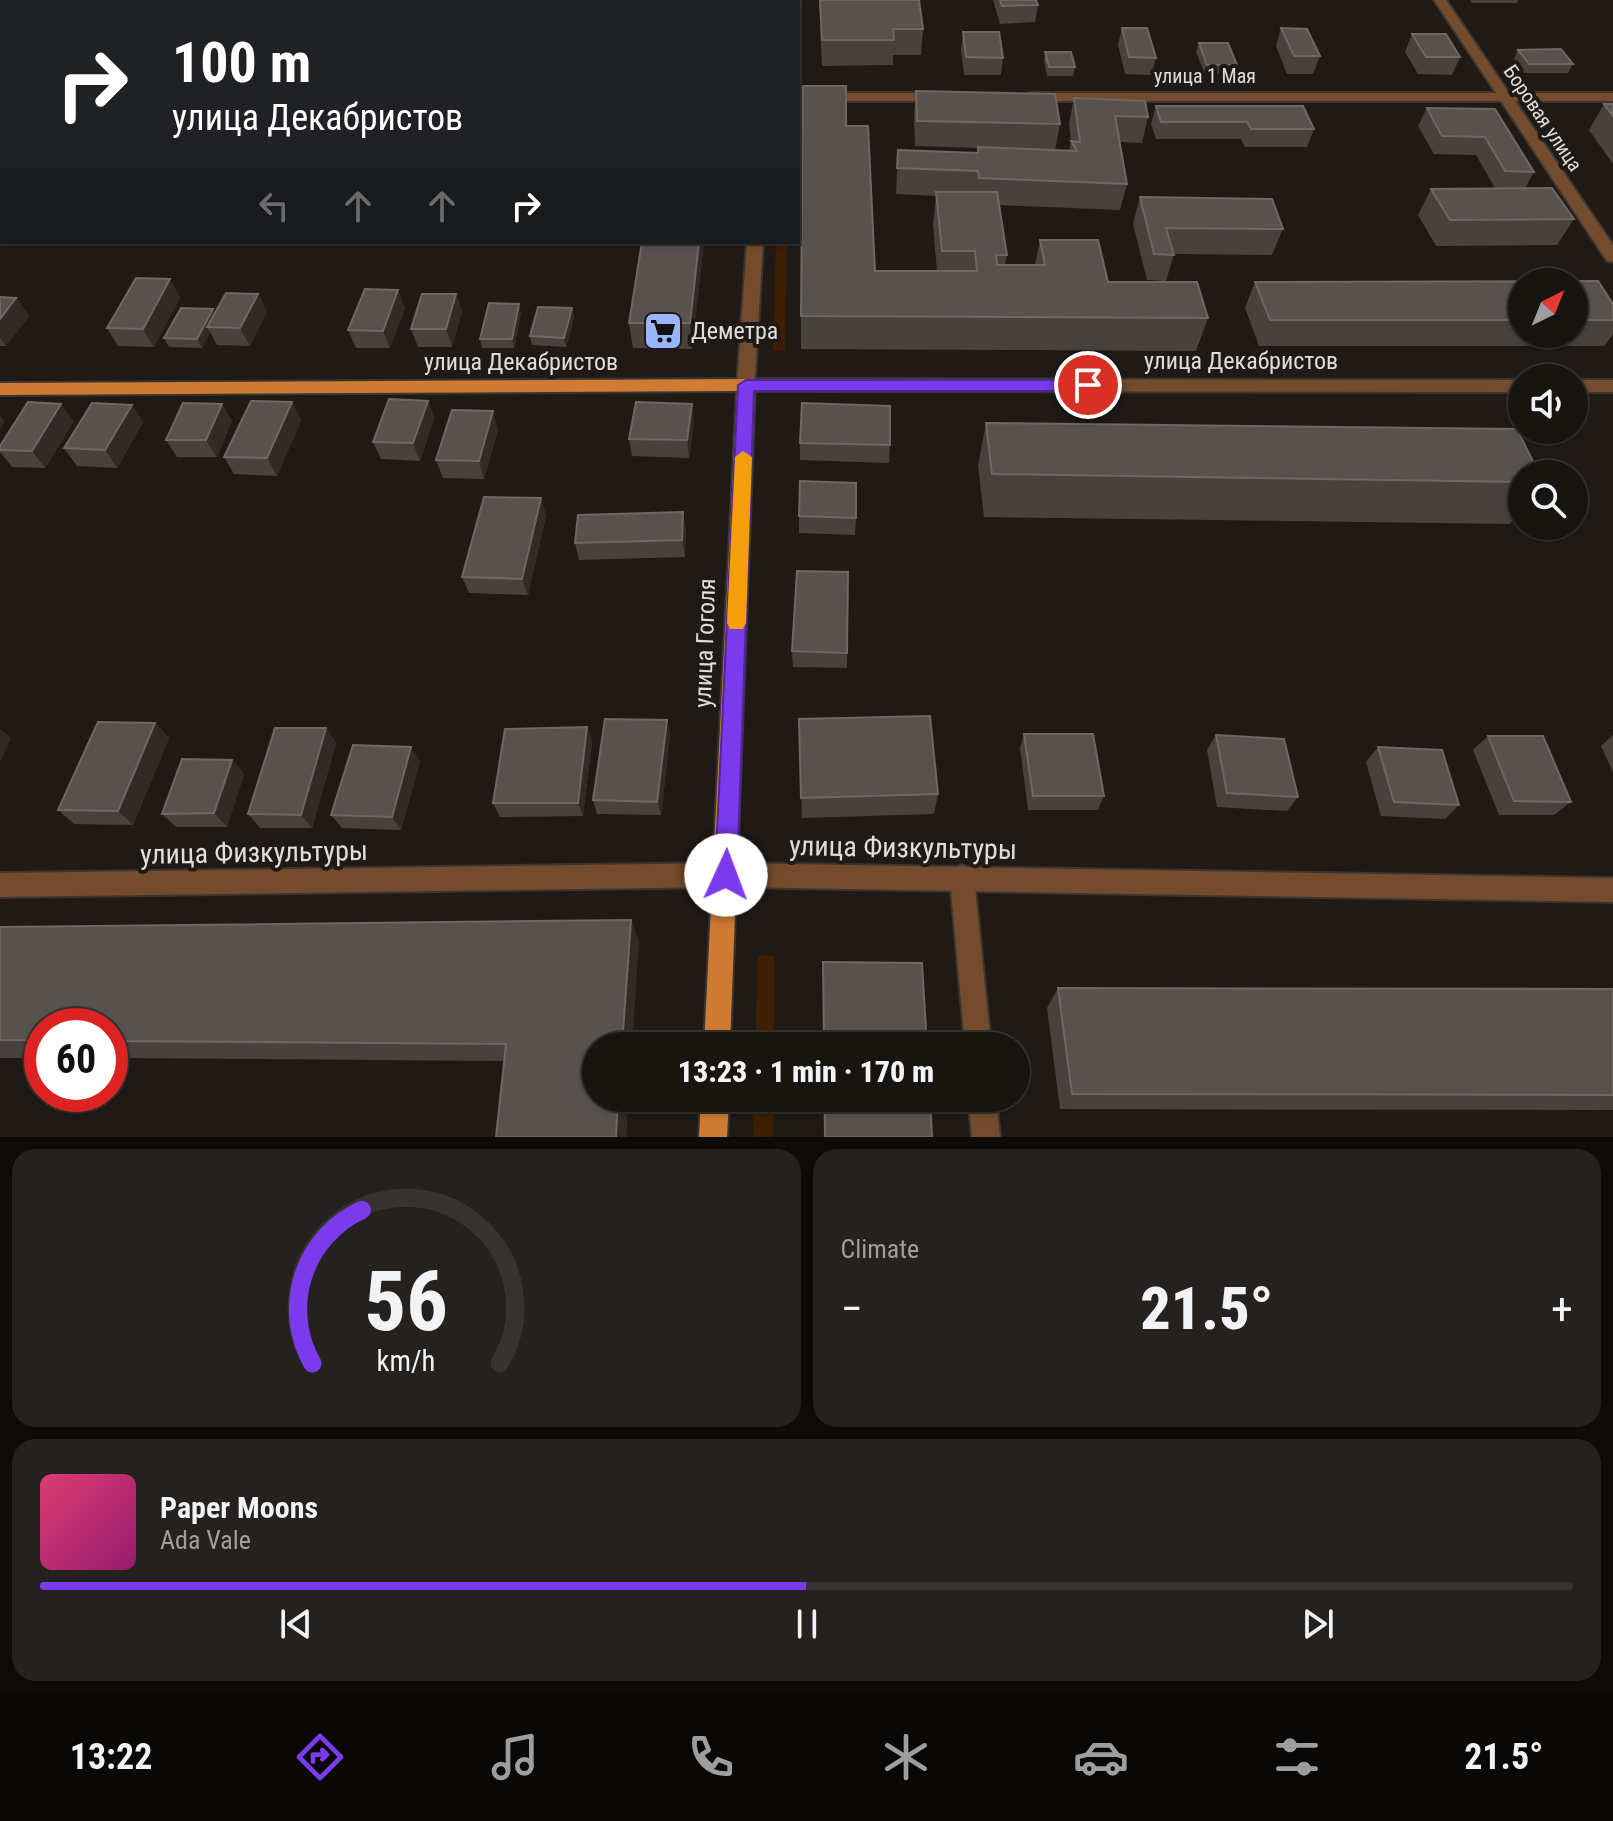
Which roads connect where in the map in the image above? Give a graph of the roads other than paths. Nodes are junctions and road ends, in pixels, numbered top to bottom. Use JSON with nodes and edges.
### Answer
{"nodes":[{"id":1,"x":1440,"y":0,"type":"edge"},
{"id":2,"x":1503,"y":96,"type":"junction"},
{"id":3,"x":800,"y":97,"type":"edge"},
{"id":4,"x":955,"y":97,"type":"edge"},
{"id":5,"x":1017,"y":97,"type":"edge"},
{"id":6,"x":1613,"y":97,"type":"edge"},
{"id":7,"x":755,"y":244,"type":"edge"},
{"id":8,"x":1613,"y":257,"type":"edge"},
{"id":9,"x":746,"y":385,"type":"junction"},
{"id":10,"x":1508,"y":386,"type":"edge"},
{"id":11,"x":1588,"y":386,"type":"edge"},
{"id":12,"x":1613,"y":386,"type":"edge"},
{"id":13,"x":0,"y":389,"type":"edge"},
{"id":14,"x":726,"y":875,"type":"junction"},
{"id":15,"x":962,"y":877,"type":"junction"},
{"id":16,"x":0,"y":885,"type":"edge"},
{"id":17,"x":1613,"y":890,"type":"edge"},
{"id":18,"x":718,"y":1032,"type":"edge"},
{"id":19,"x":977,"y":1032,"type":"edge"},
{"id":20,"x":714,"y":1112,"type":"edge"},
{"id":21,"x":983,"y":1112,"type":"edge"},
{"id":22,"x":713,"y":1137,"type":"edge"},
{"id":23,"x":986,"y":1137,"type":"edge"}],
"edges":[{"from":1,"to":2,"type":"street","name":"Боровая улица"},
{"from":2,"to":5,"type":"street","name":"улица 1 Мая"},
{"from":2,"to":6,"type":"street","name":"улица 1 Мая"},
{"from":2,"to":8,"type":"street","name":"Боровая улица"},
{"from":3,"to":4,"type":"street"},
{"from":7,"to":9,"type":"street","name":"улица Гоголя"},
{"from":9,"to":10,"type":"street","name":"улица Декабристов"},
{"from":9,"to":13,"type":"main road","name":"улица Декабристов"},
{"from":9,"to":14,"type":"main road","name":"улица Гоголя"},
{"from":11,"to":12,"type":"street"},
{"from":14,"to":15,"type":"street","name":"улица Физкультуры"},
{"from":14,"to":16,"type":"street","name":"улица Физкультуры"},
{"from":14,"to":18,"type":"main road","name":"улица Гоголя"},
{"from":15,"to":17,"type":"street","name":"улица Физкультуры"},
{"from":15,"to":19,"type":"street"},
{"from":20,"to":22,"type":"main road"},
{"from":21,"to":23,"type":"street"}]}
